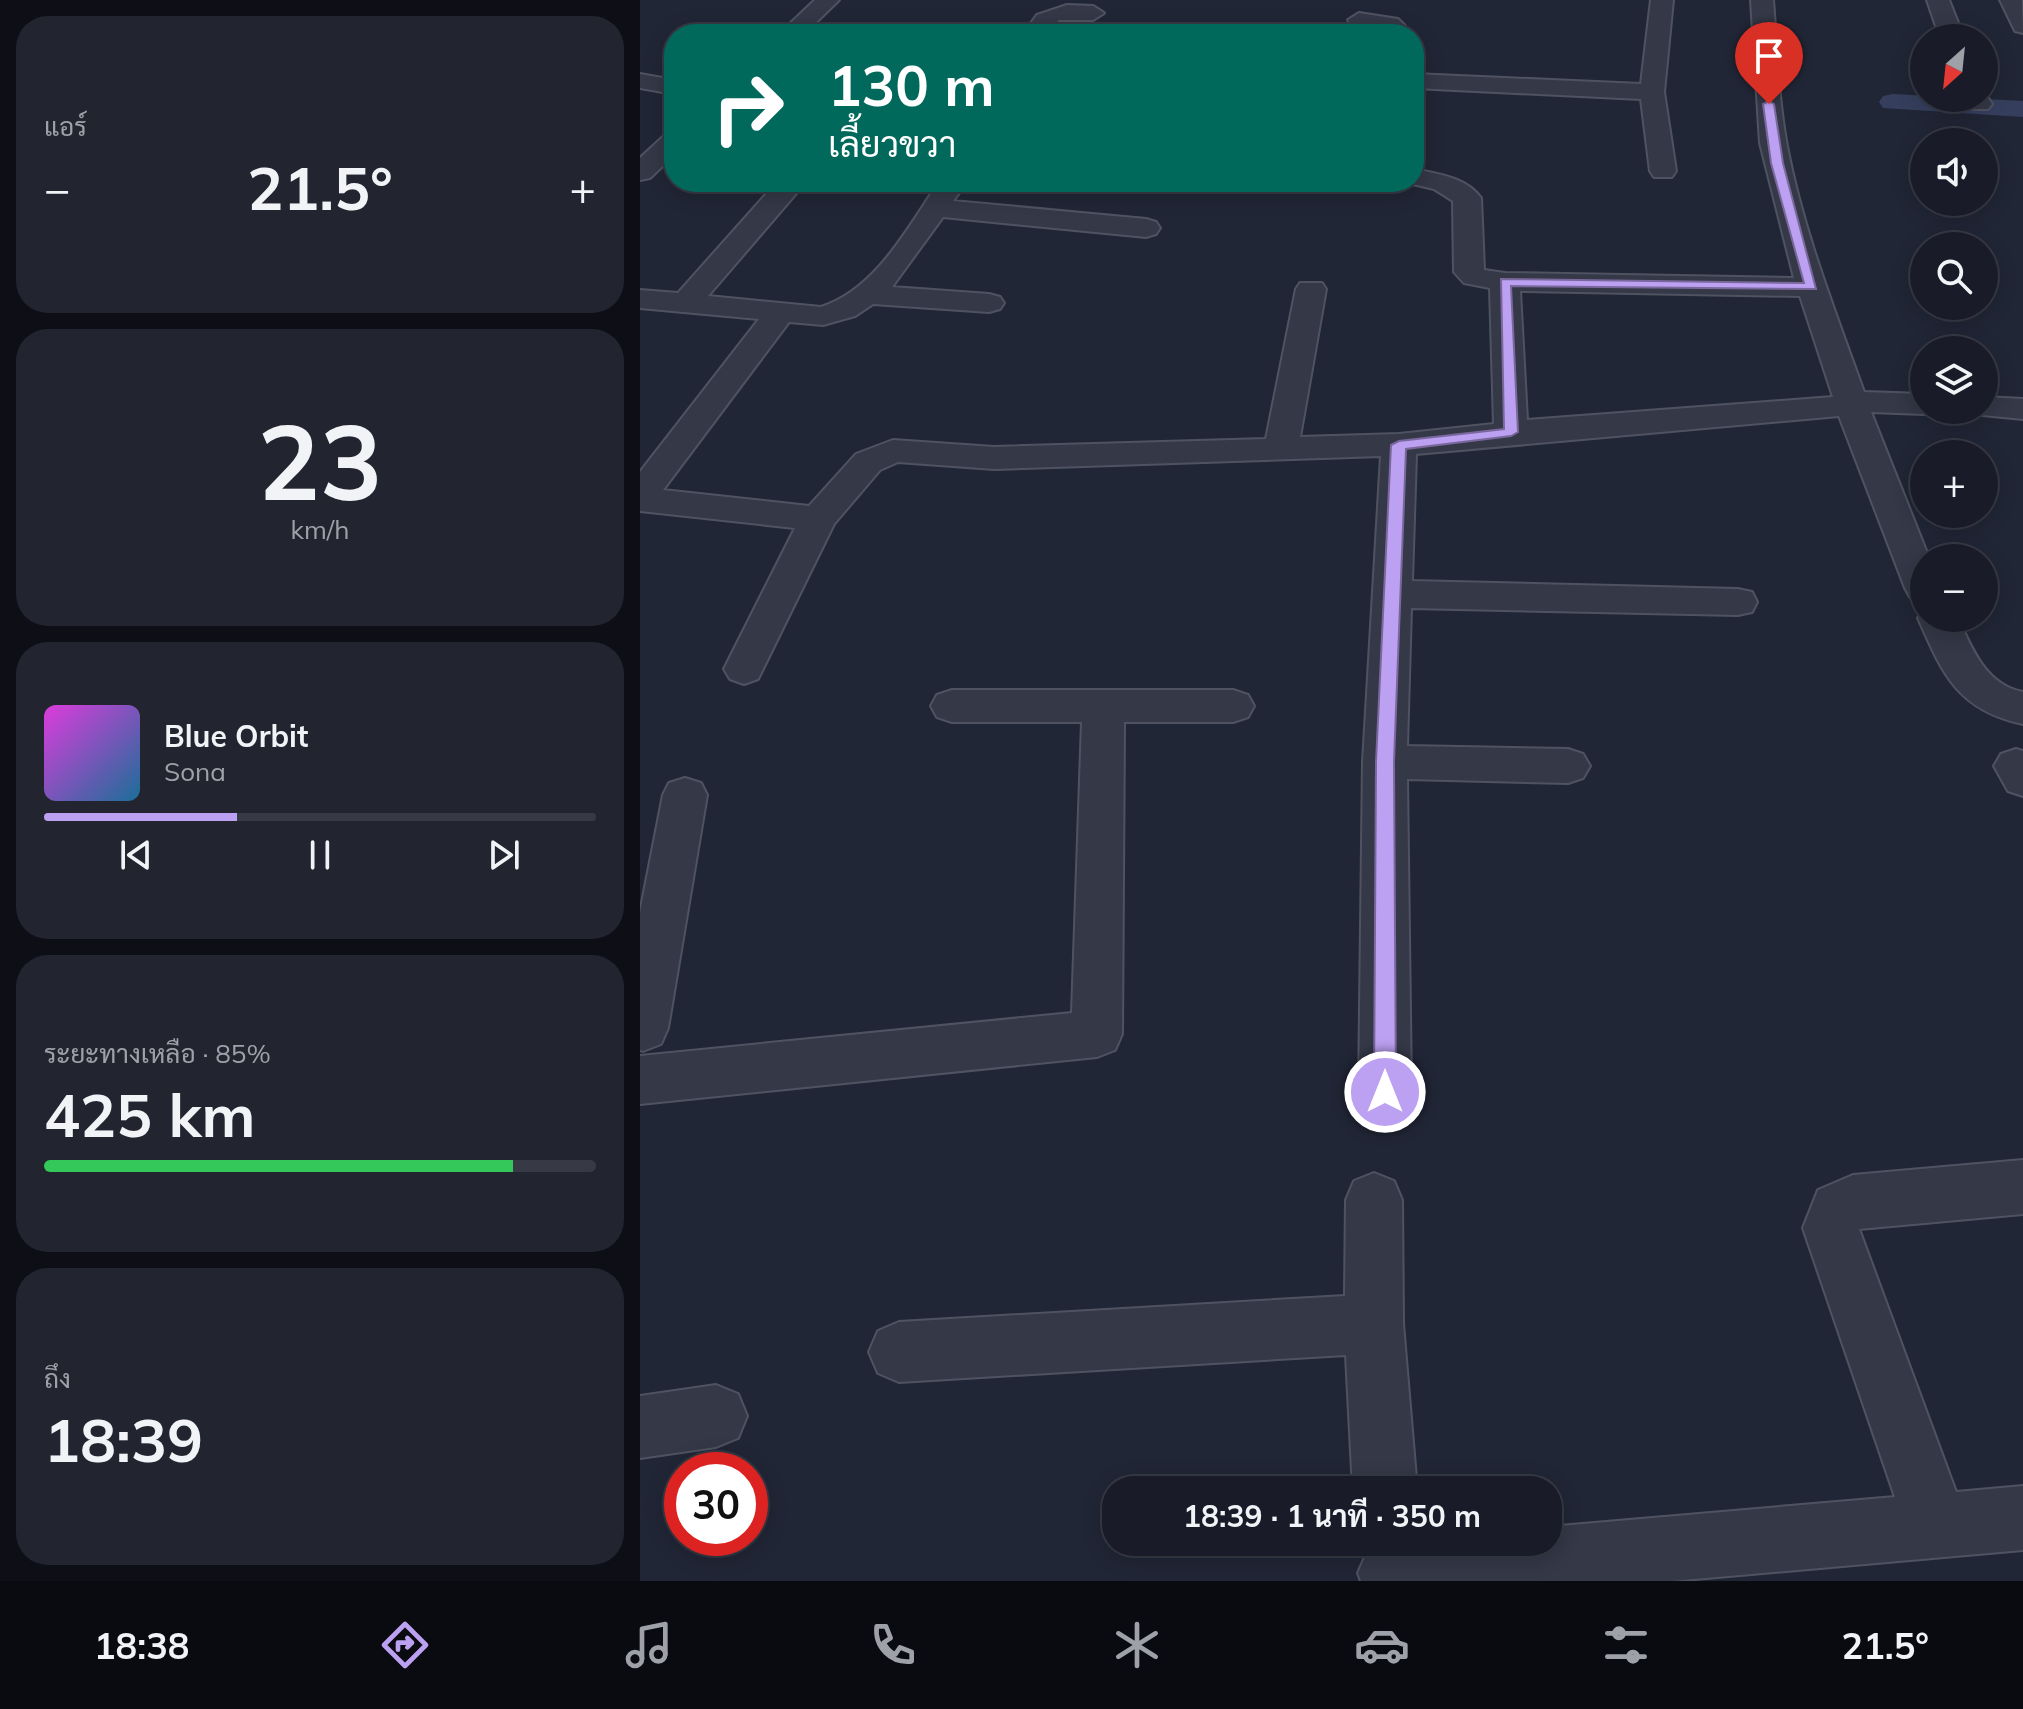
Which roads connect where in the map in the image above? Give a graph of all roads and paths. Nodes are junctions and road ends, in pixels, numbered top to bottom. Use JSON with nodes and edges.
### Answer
{"nodes":[{"id":1,"x":828,"y":0,"type":"edge"},
{"id":2,"x":1662,"y":0,"type":"edge"},
{"id":3,"x":1762,"y":0,"type":"edge"},
{"id":4,"x":1938,"y":0,"type":"edge"},
{"id":5,"x":2011,"y":0,"type":"edge"},
{"id":6,"x":1102,"y":3,"type":"edge"},
{"id":7,"x":1359,"y":20,"type":"dead end"},
{"id":8,"x":803,"y":24,"type":"edge"},
{"id":9,"x":1044,"y":24,"type":"edge"},
{"id":10,"x":1082,"y":24,"type":"edge"},
{"id":11,"x":1390,"y":24,"type":"edge"},
{"id":12,"x":1947,"y":24,"type":"edge"},
{"id":13,"x":2023,"y":26,"type":"edge"},
{"id":14,"x":640,"y":81,"type":"edge"},
{"id":15,"x":1424,"y":82,"type":"edge"},
{"id":16,"x":664,"y":85,"type":"edge"},
{"id":17,"x":1525,"y":88,"type":"junction"},
{"id":18,"x":1652,"y":92,"type":"junction"},
{"id":19,"x":1521,"y":114,"type":"dead end"},
{"id":20,"x":664,"y":150,"type":"edge"},
{"id":21,"x":1663,"y":171,"type":"dead end"},
{"id":22,"x":640,"y":172,"type":"edge"},
{"id":23,"x":1424,"y":179,"type":"edge"},
{"id":24,"x":783,"y":192,"type":"edge"},
{"id":25,"x":946,"y":192,"type":"edge"},
{"id":26,"x":934,"y":208,"type":"junction"},
{"id":27,"x":1146,"y":228,"type":"dead end"},
{"id":28,"x":1505,"y":282,"type":"junction"},
{"id":29,"x":1811,"y":287,"type":"junction"},
{"id":30,"x":1311,"y":289,"type":"dead end"},
{"id":31,"x":870,"y":295,"type":"junction"},
{"id":32,"x":640,"y":299,"type":"edge"},
{"id":33,"x":989,"y":303,"type":"dead end"},
{"id":34,"x":685,"y":304,"type":"junction"},
{"id":35,"x":781,"y":312,"type":"junction"},
{"id":36,"x":1852,"y":403,"type":"junction"},
{"id":37,"x":1910,"y":404,"type":"edge"},
{"id":38,"x":1998,"y":408,"type":"edge"},
{"id":39,"x":2023,"y":409,"type":"edge"},
{"id":40,"x":1511,"y":432,"type":"junction"},
{"id":41,"x":1399,"y":445,"type":"junction"},
{"id":42,"x":1281,"y":449,"type":"junction"},
{"id":43,"x":640,"y":497,"type":"edge"},
{"id":44,"x":818,"y":519,"type":"junction"},
{"id":45,"x":1910,"y":557,"type":"edge"},
{"id":46,"x":1392,"y":594,"type":"junction"},
{"id":47,"x":1738,"y":602,"type":"dead end"},
{"id":48,"x":1944,"y":632,"type":"edge"},
{"id":49,"x":744,"y":669,"type":"dead end"},
{"id":50,"x":1103,"y":705,"type":"junction"},
{"id":51,"x":952,"y":706,"type":"dead end"},
{"id":52,"x":1233,"y":706,"type":"dead end"},
{"id":53,"x":2023,"y":708,"type":"edge"},
{"id":54,"x":1385,"y":762,"type":"junction"},
{"id":55,"x":1568,"y":766,"type":"dead end"},
{"id":56,"x":685,"y":795,"type":"dead end"},
{"id":57,"x":649,"y":945,"type":"edge"},
{"id":58,"x":643,"y":1028,"type":"dead end"},
{"id":59,"x":640,"y":1080,"type":"edge"},
{"id":60,"x":1385,"y":1092,"type":"dead end"},
{"id":61,"x":2023,"y":1187,"type":"edge"},
{"id":62,"x":1374,"y":1200,"type":"dead end"},
{"id":63,"x":1374,"y":1324,"type":"junction"},
{"id":64,"x":899,"y":1352,"type":"dead end"},
{"id":65,"x":716,"y":1416,"type":"dead end"},
{"id":66,"x":640,"y":1427,"type":"edge"},
{"id":67,"x":1384,"y":1476,"type":"edge"},
{"id":68,"x":2023,"y":1518,"type":"edge"},
{"id":69,"x":1937,"y":1526,"type":"junction"},
{"id":70,"x":1391,"y":1565,"type":"edge"}],
"edges":[{"from":1,"to":8,"type":"street"},
{"from":2,"to":18,"type":"street"},
{"from":3,"to":29,"type":"street"},
{"from":4,"to":12,"type":"street"},
{"from":5,"to":13,"type":"street"},
{"from":6,"to":9,"type":"street"},
{"from":6,"to":10,"type":"street"},
{"from":7,"to":11,"type":"street"},
{"from":14,"to":16,"type":"street"},
{"from":15,"to":17,"type":"street"},
{"from":17,"to":18,"type":"street"},
{"from":17,"to":19,"type":"street"},
{"from":18,"to":21,"type":"street"},
{"from":20,"to":22,"type":"street"},
{"from":23,"to":28,"type":"street"},
{"from":24,"to":34,"type":"street"},
{"from":25,"to":26,"type":"street"},
{"from":26,"to":27,"type":"street"},
{"from":26,"to":31,"type":"street"},
{"from":28,"to":29,"type":"street"},
{"from":28,"to":40,"type":"street"},
{"from":29,"to":36,"type":"street"},
{"from":30,"to":42,"type":"street"},
{"from":31,"to":33,"type":"street"},
{"from":31,"to":35,"type":"street"},
{"from":32,"to":34,"type":"street"},
{"from":34,"to":35,"type":"street"},
{"from":35,"to":43,"type":"street"},
{"from":36,"to":37,"type":"street"},
{"from":36,"to":40,"type":"street"},
{"from":36,"to":45,"type":"street"},
{"from":38,"to":39,"type":"street"},
{"from":40,"to":41,"type":"street"},
{"from":41,"to":42,"type":"street"},
{"from":41,"to":46,"type":"street"},
{"from":42,"to":44,"type":"street"},
{"from":43,"to":44,"type":"street"},
{"from":44,"to":49,"type":"street"},
{"from":46,"to":47,"type":"street"},
{"from":46,"to":54,"type":"street"},
{"from":48,"to":53,"type":"street"},
{"from":50,"to":51,"type":"street"},
{"from":50,"to":52,"type":"street"},
{"from":50,"to":59,"type":"street"},
{"from":54,"to":55,"type":"street"},
{"from":54,"to":60,"type":"street"},
{"from":56,"to":57,"type":"street"},
{"from":57,"to":58,"type":"street"},
{"from":61,"to":69,"type":"street"},
{"from":62,"to":63,"type":"street"},
{"from":63,"to":64,"type":"street"},
{"from":63,"to":67,"type":"street"},
{"from":65,"to":66,"type":"street"},
{"from":68,"to":69,"type":"street"},
{"from":69,"to":70,"type":"street"}]}
